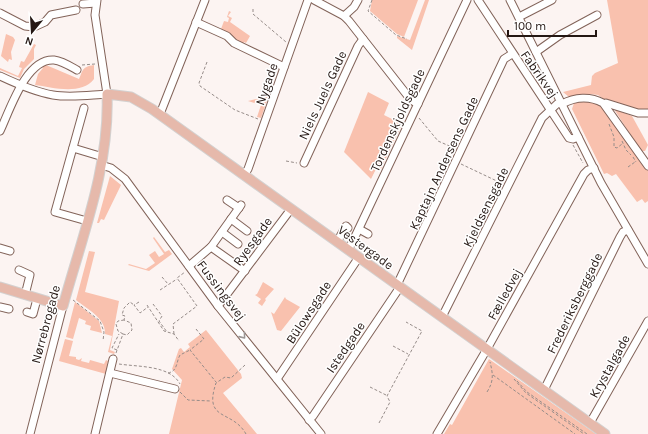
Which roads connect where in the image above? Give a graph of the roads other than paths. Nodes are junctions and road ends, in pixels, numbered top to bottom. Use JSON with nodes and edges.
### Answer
{"nodes":[{"id":1,"x":205,"y":0,"type":"edge"},
{"id":2,"x":308,"y":0,"type":"edge"},
{"id":3,"x":314,"y":0,"type":"edge"},
{"id":4,"x":358,"y":0,"type":"edge"},
{"id":5,"x":467,"y":0,"type":"edge"},
{"id":6,"x":478,"y":0,"type":"edge"},
{"id":7,"x":510,"y":0,"type":"edge"},
{"id":8,"x":548,"y":1,"type":"edge"},
{"id":9,"x":97,"y":2,"type":"edge"},
{"id":10,"x":83,"y":4,"type":"dead end"},
{"id":11,"x":76,"y":10,"type":"dead end"},
{"id":12,"x":0,"y":14,"type":"edge"},
{"id":13,"x":597,"y":15,"type":"dead end"},
{"id":14,"x":344,"y":16,"type":"junction"},
{"id":15,"x":519,"y":17,"type":"junction"},
{"id":16,"x":196,"y":22,"type":"junction"},
{"id":17,"x":363,"y":39,"type":"junction"},
{"id":18,"x":536,"y":52,"type":"junction"},
{"id":19,"x":512,"y":54,"type":"junction"},
{"id":20,"x":284,"y":67,"type":"junction"},
{"id":21,"x":77,"y":70,"type":"road end"},
{"id":22,"x":0,"y":76,"type":"edge"},
{"id":23,"x":22,"y":86,"type":"junction"},
{"id":24,"x":107,"y":94,"type":"junction"},
{"id":25,"x":603,"y":103,"type":"junction"},
{"id":26,"x":418,"y":104,"type":"junction"},
{"id":27,"x":562,"y":104,"type":"junction"},
{"id":28,"x":84,"y":108,"type":"dead end"},
{"id":29,"x":550,"y":109,"type":"junction"},
{"id":30,"x":648,"y":112,"type":"edge"},
{"id":31,"x":160,"y":114,"type":"junction"},
{"id":32,"x":0,"y":131,"type":"edge"},
{"id":33,"x":575,"y":138,"type":"junction"},
{"id":34,"x":73,"y":148,"type":"junction"},
{"id":35,"x":102,"y":161,"type":"junction"},
{"id":36,"x":304,"y":163,"type":"road end"},
{"id":37,"x":648,"y":166,"type":"edge"},
{"id":38,"x":591,"y":169,"type":"junction"},
{"id":39,"x":244,"y":175,"type":"junction"},
{"id":40,"x":227,"y":200,"type":"dead end"},
{"id":41,"x":291,"y":209,"type":"junction"},
{"id":42,"x":231,"y":219,"type":"junction"},
{"id":43,"x":87,"y":221,"type":"junction"},
{"id":44,"x":348,"y":228,"type":"dead end"},
{"id":45,"x":359,"y":229,"type":"junction"},
{"id":46,"x":628,"y":230,"type":"junction"},
{"id":47,"x":248,"y":231,"type":"dead end"},
{"id":48,"x":222,"y":232,"type":"junction"},
{"id":49,"x":368,"y":234,"type":"dead end"},
{"id":50,"x":337,"y":242,"type":"junction"},
{"id":51,"x":238,"y":244,"type":"dead end"},
{"id":52,"x":211,"y":247,"type":"junction"},
{"id":53,"x":0,"y":248,"type":"edge"},
{"id":54,"x":348,"y":249,"type":"junction"},
{"id":55,"x":10,"y":251,"type":"dead end"},
{"id":56,"x":359,"y":257,"type":"junction"},
{"id":57,"x":648,"y":264,"type":"edge"},
{"id":58,"x":190,"y":267,"type":"junction"},
{"id":59,"x":20,"y":270,"type":"dead end"},
{"id":60,"x":245,"y":271,"type":"junction"},
{"id":61,"x":399,"y":286,"type":"junction"},
{"id":62,"x":1,"y":290,"type":"edge"},
{"id":63,"x":24,"y":295,"type":"junction"},
{"id":64,"x":37,"y":299,"type":"junction"},
{"id":65,"x":63,"y":306,"type":"junction"},
{"id":66,"x":218,"y":306,"type":"junction"},
{"id":67,"x":0,"y":307,"type":"edge"},
{"id":68,"x":9,"y":309,"type":"dead end"},
{"id":69,"x":27,"y":312,"type":"dead end"},
{"id":70,"x":442,"y":318,"type":"junction"},
{"id":71,"x":648,"y":321,"type":"edge"},
{"id":72,"x":487,"y":349,"type":"junction"},
{"id":73,"x":113,"y":360,"type":"road end"},
{"id":74,"x":110,"y":373,"type":"junction"},
{"id":75,"x":277,"y":379,"type":"junction"},
{"id":76,"x":175,"y":389,"type":"dead end"},
{"id":77,"x":544,"y":390,"type":"junction"},
{"id":78,"x":309,"y":420,"type":"junction"},
{"id":79,"x":590,"y":423,"type":"junction"},
{"id":80,"x":30,"y":434,"type":"edge"},
{"id":81,"x":95,"y":434,"type":"edge"},
{"id":82,"x":321,"y":434,"type":"edge"},
{"id":83,"x":437,"y":434,"type":"edge"},
{"id":84,"x":605,"y":434,"type":"edge"}],
"edges":[{"from":1,"to":16,"type":"street"},
{"from":2,"to":20,"type":"street","name":"Nygade"},
{"from":3,"to":14,"type":"street"},
{"from":4,"to":14,"type":"street"},
{"from":5,"to":26,"type":"street","name":"Tordenskjoldsgade"},
{"from":6,"to":19,"type":"street","name":"Fabrikvej"},
{"from":7,"to":15,"type":"street"},
{"from":8,"to":15,"type":"street"},
{"from":9,"to":10,"type":"street"},
{"from":9,"to":24,"type":"street","name":"Nørrebrogade"},
{"from":11,"to":12,"type":"street"},
{"from":13,"to":18,"type":"street"},
{"from":14,"to":17,"type":"street"},
{"from":15,"to":18,"type":"street"},
{"from":16,"to":20,"type":"street"},
{"from":16,"to":31,"type":"street"},
{"from":17,"to":26,"type":"street"},
{"from":17,"to":36,"type":"street","name":"Niels Juels Gade"},
{"from":18,"to":27,"type":"street"},
{"from":19,"to":29,"type":"street","name":"Fabrikvej"},
{"from":19,"to":61,"type":"street","name":"Kaptajn Andersens Gade"},
{"from":20,"to":39,"type":"street","name":"Nygade"},
{"from":21,"to":23,"type":"street"},
{"from":22,"to":23,"type":"street"},
{"from":23,"to":24,"type":"street"},
{"from":23,"to":32,"type":"street"},
{"from":24,"to":31,"type":"main road","name":"Vestergade"},
{"from":24,"to":35,"type":"main road","name":"Nørrebrogade"},
{"from":25,"to":27,"type":"street","name":"Fabrikvej"},
{"from":25,"to":30,"type":"street","name":"Fabrikvej"},
{"from":25,"to":37,"type":"street"},
{"from":26,"to":45,"type":"street","name":"Tordenskjoldsgade"},
{"from":27,"to":29,"type":"street","name":"Fabrikvej"},
{"from":27,"to":33,"type":"street"},
{"from":28,"to":34,"type":"street"},
{"from":29,"to":33,"type":"street"},
{"from":29,"to":70,"type":"street","name":"Kjeldsensgade"},
{"from":31,"to":39,"type":"main road","name":"Vestergade"},
{"from":33,"to":38,"type":"street"},
{"from":34,"to":35,"type":"street"},
{"from":34,"to":43,"type":"street"},
{"from":35,"to":43,"type":"main road","name":"Nørrebrogade"},
{"from":35,"to":58,"type":"street","name":"Fussingsvej"},
{"from":38,"to":46,"type":"street"},
{"from":38,"to":72,"type":"street","name":"Fælledvej"},
{"from":39,"to":41,"type":"main road","name":"Vestergade"},
{"from":40,"to":42,"type":"street"},
{"from":41,"to":50,"type":"main road","name":"Vestergade"},
{"from":41,"to":60,"type":"street","name":"Ryesgade"},
{"from":42,"to":47,"type":"street"},
{"from":42,"to":48,"type":"street"},
{"from":43,"to":65,"type":"main road","name":"Nørrebrogade"},
{"from":44,"to":50,"type":"street"},
{"from":45,"to":49,"type":"street"},
{"from":45,"to":54,"type":"street","name":"Tordenskjoldsgade"},
{"from":46,"to":57,"type":"street"},
{"from":46,"to":77,"type":"street","name":"Frederiksberggade"},
{"from":48,"to":51,"type":"street"},
{"from":48,"to":52,"type":"street"},
{"from":50,"to":54,"type":"main road","name":"Vestergade"},
{"from":52,"to":58,"type":"street"},
{"from":52,"to":60,"type":"street"},
{"from":53,"to":55,"type":"street"},
{"from":54,"to":56,"type":"main road","name":"Vestergade"},
{"from":56,"to":61,"type":"main road","name":"Vestergade"},
{"from":56,"to":75,"type":"street","name":"Bülowsgade"},
{"from":58,"to":66,"type":"street","name":"Fussingsvej"},
{"from":59,"to":63,"type":"street"},
{"from":60,"to":66,"type":"street","name":"Ryesgade"},
{"from":61,"to":70,"type":"main road","name":"Vestergade"},
{"from":61,"to":78,"type":"street","name":"Istedgade"},
{"from":62,"to":63,"type":"main road"},
{"from":63,"to":64,"type":"main road"},
{"from":64,"to":65,"type":"main road"},
{"from":64,"to":69,"type":"street"},
{"from":65,"to":80,"type":"street","name":"Nørrebrogade"},
{"from":66,"to":75,"type":"street","name":"Fussingsvej","one_way":true},
{"from":67,"to":68,"type":"street"},
{"from":70,"to":72,"type":"main road","name":"Vestergade"},
{"from":71,"to":79,"type":"street","name":"Krystalgade"},
{"from":72,"to":77,"type":"main road","name":"Vestergade"},
{"from":72,"to":83,"type":"street","name":"Fælledvej"},
{"from":73,"to":74,"type":"street"},
{"from":74,"to":76,"type":"street"},
{"from":74,"to":81,"type":"street"},
{"from":75,"to":78,"type":"street","name":"Fussingsvej"},
{"from":77,"to":79,"type":"main road","name":"Vestergade"},
{"from":78,"to":82,"type":"street","name":"Fussingsvej"},
{"from":79,"to":84,"type":"main road","name":"Vestergade"}]}
